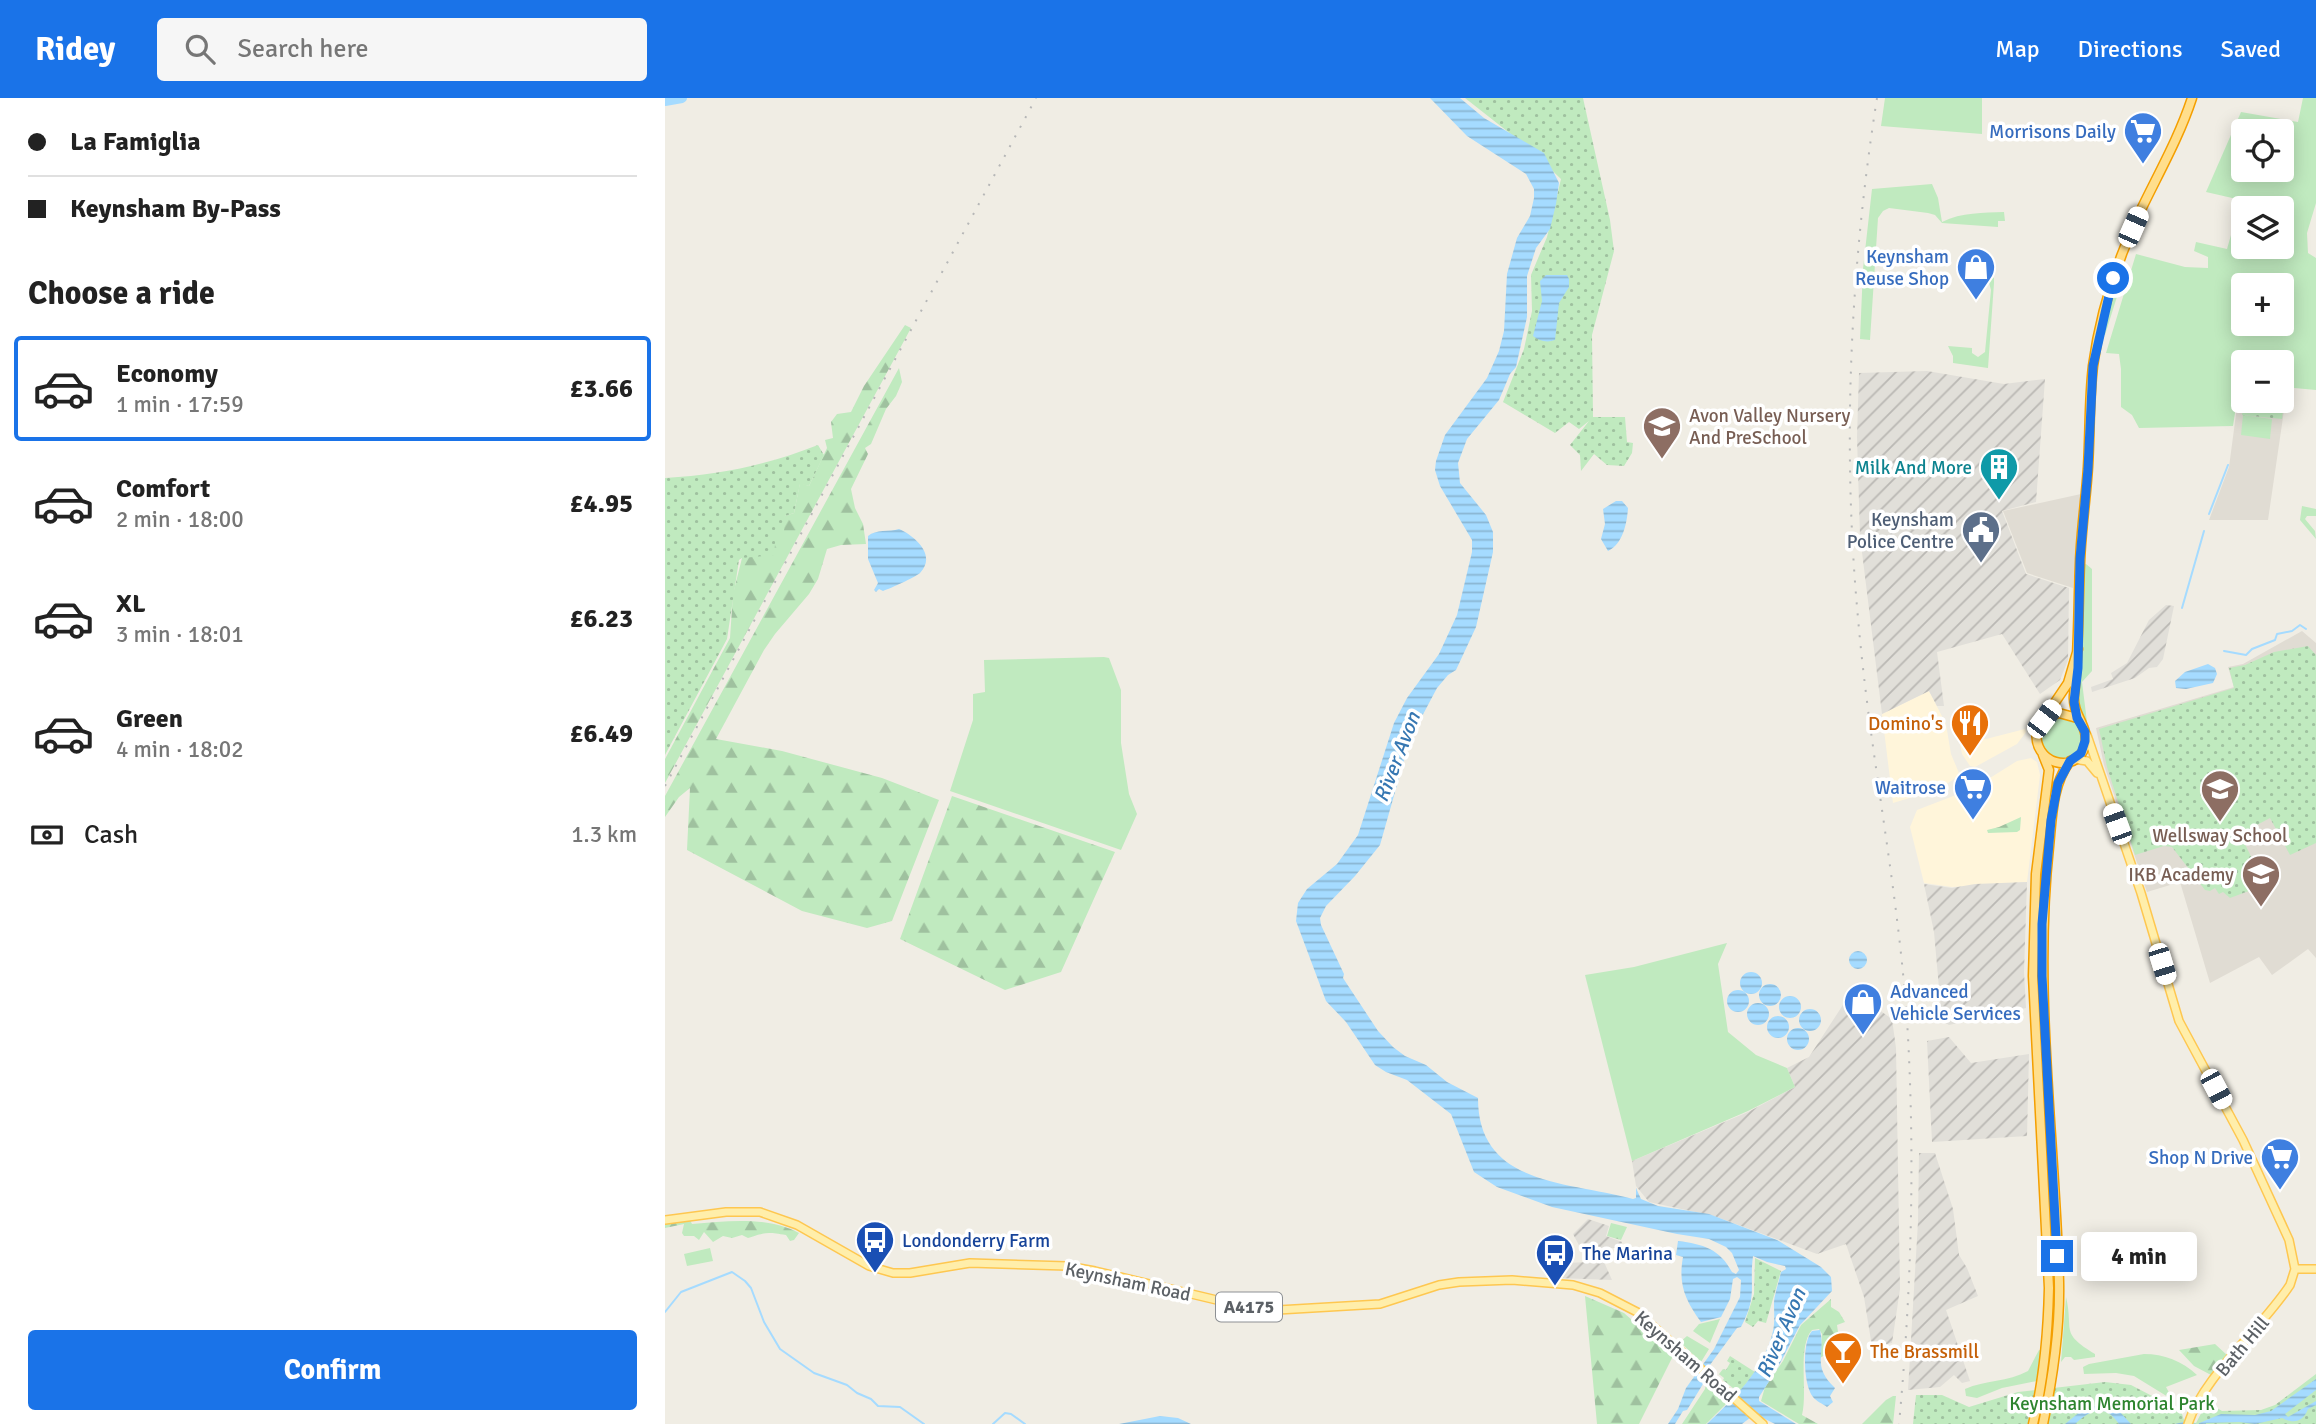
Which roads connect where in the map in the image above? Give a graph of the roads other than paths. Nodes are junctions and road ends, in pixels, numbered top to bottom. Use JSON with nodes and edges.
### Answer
{"nodes":[{"id":1,"x":2192,"y":98,"type":"edge"},
{"id":2,"x":2078,"y":649,"type":"junction"},
{"id":3,"x":2077,"y":718,"type":"junction"},
{"id":4,"x":2044,"y":719,"type":"junction"},
{"id":5,"x":2085,"y":732,"type":"junction"},
{"id":6,"x":2043,"y":755,"type":"junction"},
{"id":7,"x":2072,"y":760,"type":"junction"},
{"id":8,"x":2102,"y":779,"type":"junction"},
{"id":9,"x":665,"y":1220,"type":"edge"},
{"id":10,"x":2295,"y":1269,"type":"junction"},
{"id":11,"x":2316,"y":1269,"type":"edge"},
{"id":12,"x":2189,"y":1422,"type":"edge"},
{"id":13,"x":1763,"y":1424,"type":"edge"},
{"id":14,"x":2033,"y":1424,"type":"edge"},
{"id":15,"x":2043,"y":1424,"type":"edge"}],
"edges":[{"from":1,"to":2,"type":"highway"},
{"from":2,"to":3,"type":"highway"},
{"from":2,"to":4,"type":"highway"},
{"from":3,"to":4,"type":"highway"},
{"from":3,"to":5,"type":"highway"},
{"from":4,"to":6,"type":"highway"},
{"from":5,"to":7,"type":"highway"},
{"from":5,"to":8,"type":"main road"},
{"from":6,"to":7,"type":"highway"},
{"from":6,"to":14,"type":"highway"},
{"from":7,"to":8,"type":"main road"},
{"from":7,"to":15,"type":"highway"},
{"from":8,"to":10,"type":"main road"},
{"from":9,"to":13,"type":"main road","name":"Keynsham Road","number":"A4175"},
{"from":10,"to":11,"type":"main road"},
{"from":10,"to":12,"type":"main road","name":"Bath Hill"}]}
